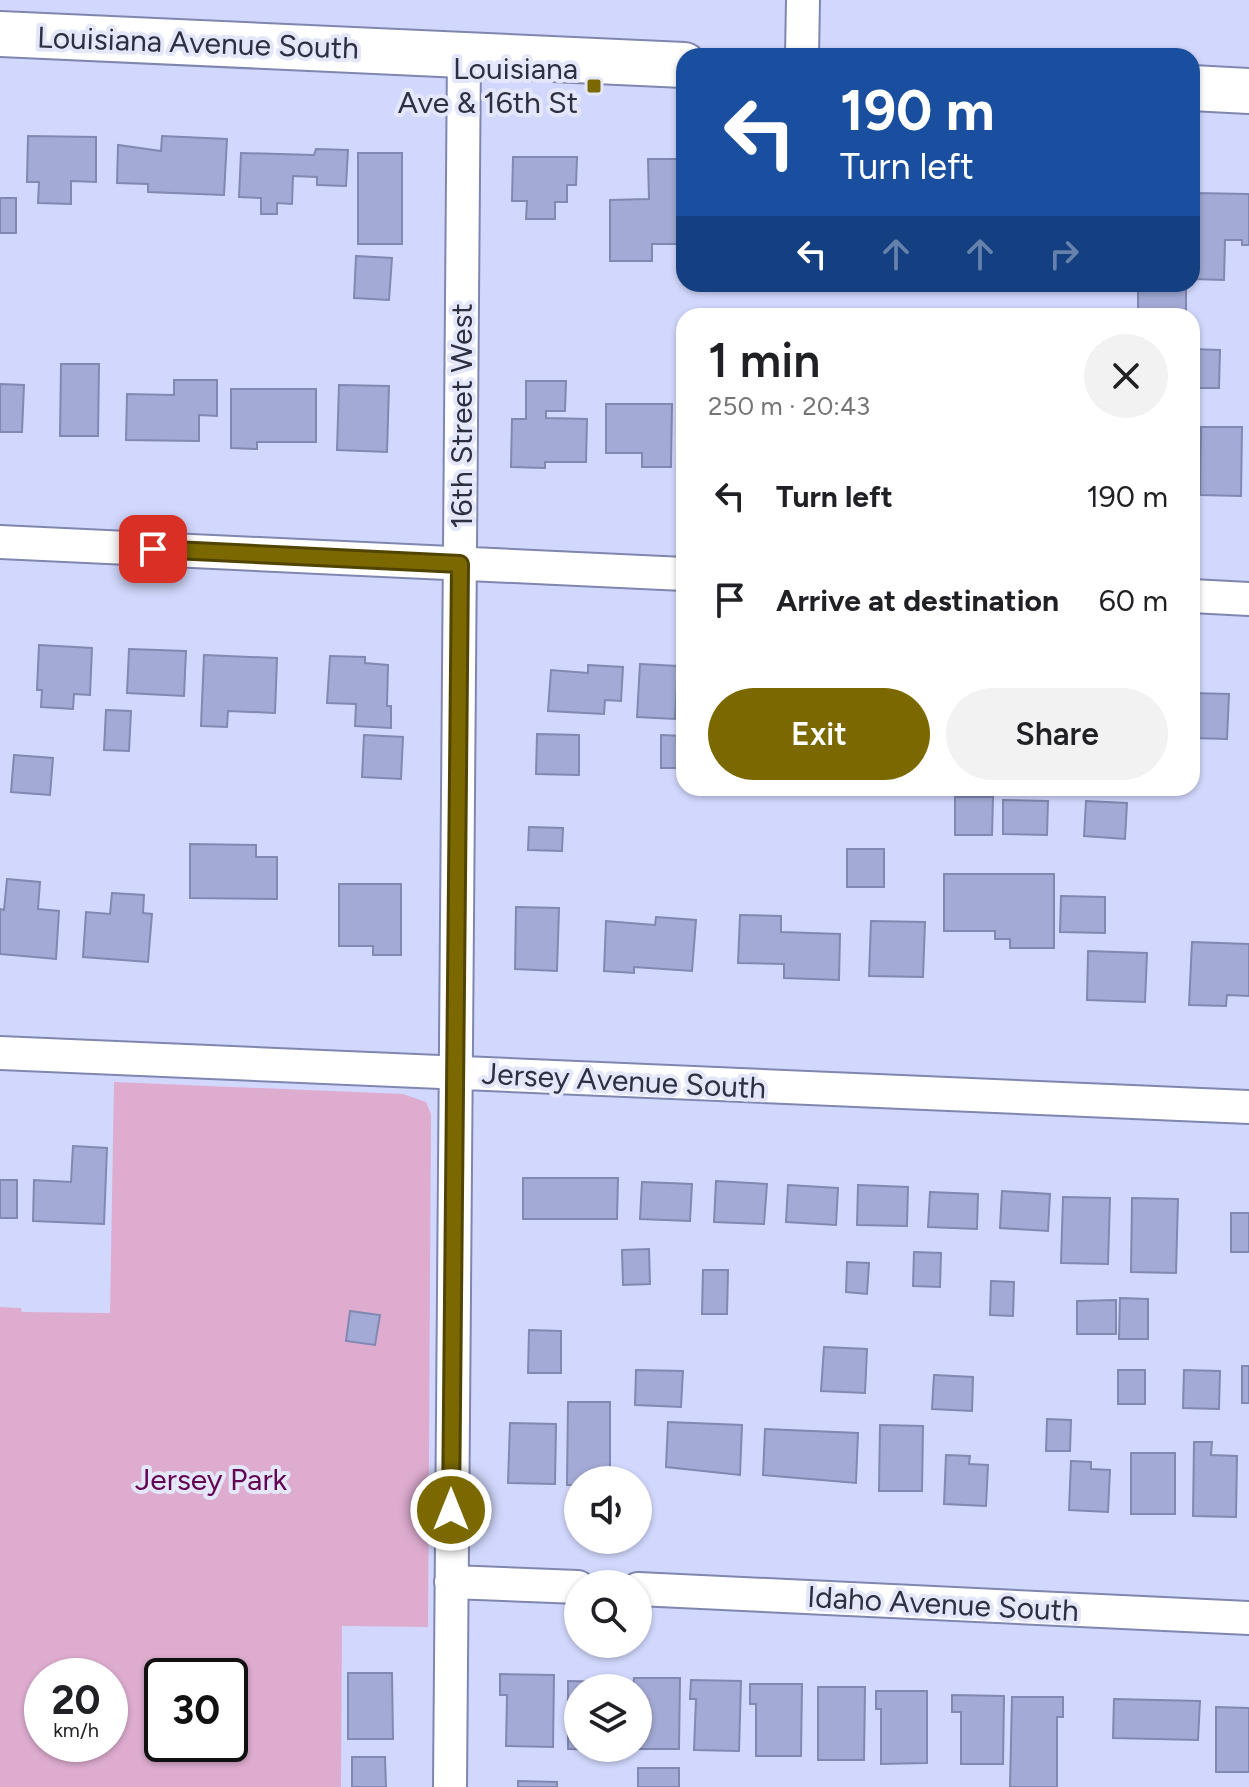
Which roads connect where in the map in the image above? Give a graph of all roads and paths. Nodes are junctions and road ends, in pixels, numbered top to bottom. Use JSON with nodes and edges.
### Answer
{"nodes":[{"id":1,"x":803,"y":0,"type":"edge"},
{"id":2,"x":0,"y":34,"type":"edge"},
{"id":3,"x":802,"y":48,"type":"edge"},
{"id":4,"x":464,"y":53,"type":"junction"},
{"id":5,"x":676,"y":65,"type":"edge"},
{"id":6,"x":1200,"y":88,"type":"edge"},
{"id":7,"x":1249,"y":91,"type":"edge"},
{"id":8,"x":0,"y":542,"type":"edge"},
{"id":9,"x":460,"y":564,"type":"junction"},
{"id":10,"x":676,"y":574,"type":"edge"},
{"id":11,"x":1200,"y":596,"type":"edge"},
{"id":12,"x":1249,"y":599,"type":"edge"},
{"id":13,"x":0,"y":1053,"type":"edge"},
{"id":14,"x":455,"y":1074,"type":"junction"},
{"id":15,"x":1249,"y":1107,"type":"edge"},
{"id":16,"x":451,"y":1582,"type":"junction"},
{"id":17,"x":564,"y":1586,"type":"edge"},
{"id":18,"x":652,"y":1590,"type":"edge"},
{"id":19,"x":1249,"y":1618,"type":"edge"},
{"id":20,"x":450,"y":1787,"type":"edge"}],
"edges":[{"from":1,"to":3,"type":"street"},
{"from":2,"to":4,"type":"main road","name":"Louisiana Avenue South"},
{"from":4,"to":5,"type":"main road","name":"Louisiana Avenue South"},
{"from":4,"to":9,"type":"street","name":"16th Street West"},
{"from":6,"to":7,"type":"main road"},
{"from":8,"to":9,"type":"street"},
{"from":9,"to":10,"type":"street"},
{"from":9,"to":14,"type":"street","name":"16th Street West"},
{"from":11,"to":12,"type":"street"},
{"from":13,"to":14,"type":"street","name":"Jersey Avenue South"},
{"from":14,"to":15,"type":"street","name":"Jersey Avenue South"},
{"from":14,"to":16,"type":"street","name":"16th Street West"},
{"from":16,"to":17,"type":"street"},
{"from":16,"to":20,"type":"street","name":"16th Street West"},
{"from":18,"to":19,"type":"street","name":"Idaho Avenue South"}]}
